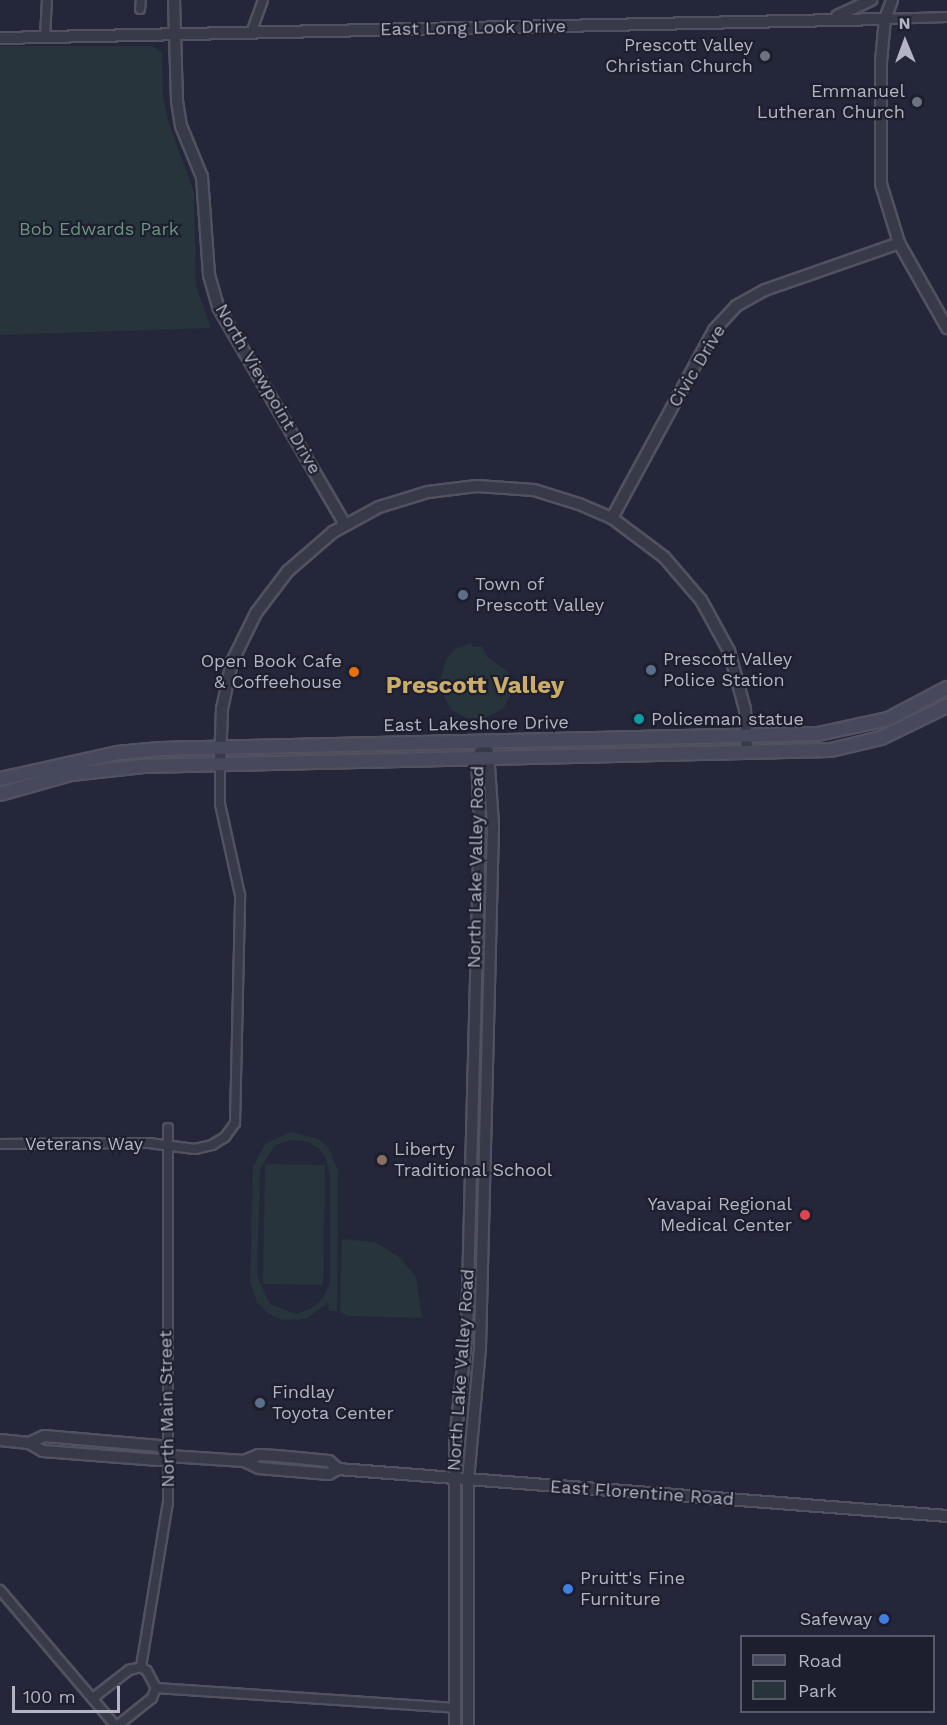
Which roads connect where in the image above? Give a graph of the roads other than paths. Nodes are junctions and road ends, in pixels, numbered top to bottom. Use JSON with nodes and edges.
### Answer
{"nodes":[{"id":1,"x":47,"y":0,"type":"edge"},
{"id":2,"x":174,"y":0,"type":"edge"},
{"id":3,"x":263,"y":0,"type":"edge"},
{"id":4,"x":872,"y":0,"type":"edge"},
{"id":5,"x":892,"y":0,"type":"edge"},
{"id":6,"x":947,"y":17,"type":"edge"},
{"id":7,"x":885,"y":19,"type":"junction"},
{"id":8,"x":817,"y":20,"type":"junction"},
{"id":9,"x":251,"y":33,"type":"junction"},
{"id":10,"x":173,"y":36,"type":"junction"},
{"id":11,"x":45,"y":37,"type":"junction"},
{"id":12,"x":0,"y":38,"type":"edge"},
{"id":13,"x":899,"y":243,"type":"junction"},
{"id":14,"x":947,"y":328,"type":"edge"},
{"id":15,"x":612,"y":518,"type":"junction"},
{"id":16,"x":345,"y":525,"type":"junction"},
{"id":17,"x":943,"y":691,"type":"edge"},
{"id":18,"x":946,"y":706,"type":"edge"},
{"id":19,"x":747,"y":735,"type":"junction"},
{"id":20,"x":485,"y":742,"type":"junction"},
{"id":21,"x":219,"y":749,"type":"junction"},
{"id":22,"x":747,"y":752,"type":"junction"},
{"id":23,"x":477,"y":758,"type":"junction"},
{"id":24,"x":490,"y":758,"type":"junction"},
{"id":25,"x":219,"y":763,"type":"junction"},
{"id":26,"x":69,"y":768,"type":"junction"},
{"id":27,"x":0,"y":779,"type":"edge"},
{"id":28,"x":0,"y":794,"type":"edge"},
{"id":29,"x":168,"y":1128,"type":"dead end"},
{"id":30,"x":0,"y":1143,"type":"edge"},
{"id":31,"x":168,"y":1148,"type":"junction"},
{"id":32,"x":0,"y":1440,"type":"edge"},
{"id":33,"x":169,"y":1456,"type":"junction"},
{"id":34,"x":453,"y":1479,"type":"junction"},
{"id":35,"x":468,"y":1480,"type":"junction"},
{"id":36,"x":947,"y":1516,"type":"edge"},
{"id":37,"x":0,"y":1589,"type":"edge"},
{"id":38,"x":141,"y":1667,"type":"junction"},
{"id":39,"x":156,"y":1688,"type":"junction"},
{"id":40,"x":93,"y":1698,"type":"junction"},
{"id":41,"x":454,"y":1708,"type":"junction"},
{"id":42,"x":116,"y":1725,"type":"edge"},
{"id":43,"x":455,"y":1725,"type":"edge"},
{"id":44,"x":468,"y":1725,"type":"edge"}],
"edges":[{"from":1,"to":11,"type":"street"},
{"from":2,"to":10,"type":"street","name":"North Viewpoint Drive"},
{"from":3,"to":9,"type":"street"},
{"from":4,"to":8,"type":"street"},
{"from":5,"to":7,"type":"street"},
{"from":6,"to":7,"type":"street","name":"East Long Look Drive"},
{"from":7,"to":8,"type":"street","name":"East Long Look Drive"},
{"from":7,"to":13,"type":"street"},
{"from":8,"to":9,"type":"street","name":"East Long Look Drive"},
{"from":9,"to":10,"type":"street","name":"East Long Look Drive"},
{"from":10,"to":11,"type":"street","name":"East Long Look Drive"},
{"from":10,"to":16,"type":"street","name":"North Viewpoint Drive"},
{"from":11,"to":12,"type":"street","name":"East Long Look Drive"},
{"from":13,"to":14,"type":"street"},
{"from":13,"to":15,"type":"street","name":"Civic Drive"},
{"from":15,"to":16,"type":"street"},
{"from":15,"to":19,"type":"street"},
{"from":16,"to":21,"type":"street"},
{"from":17,"to":18,"type":"main road"},
{"from":17,"to":19,"type":"main road","name":"East Lakeshore Drive"},
{"from":18,"to":22,"type":"main road","name":"East Lakeshore Drive"},
{"from":19,"to":20,"type":"main road","name":"East Lakeshore Drive"},
{"from":19,"to":22,"type":"street"},
{"from":20,"to":21,"type":"main road","name":"East Lakeshore Drive"},
{"from":20,"to":23,"type":"street","name":"North Lake Valley Road"},
{"from":20,"to":24,"type":"street","name":"North Lake Valley Road"},
{"from":21,"to":25,"type":"street"},
{"from":21,"to":26,"type":"main road","name":"East Lakeshore Drive"},
{"from":22,"to":24,"type":"main road","name":"East Lakeshore Drive"},
{"from":23,"to":24,"type":"main road","name":"East Lakeshore Drive"},
{"from":23,"to":25,"type":"main road","name":"East Lakeshore Drive"},
{"from":23,"to":34,"type":"street","name":"North Lake Valley Road"},
{"from":24,"to":35,"type":"street","name":"North Lake Valley Road"},
{"from":25,"to":26,"type":"main road","name":"East Lakeshore Drive"},
{"from":25,"to":31,"type":"street"},
{"from":26,"to":27,"type":"main road","name":"East Lakeshore Drive"},
{"from":26,"to":28,"type":"main road","name":"East Lakeshore Drive"},
{"from":29,"to":31,"type":"street","name":"North Main Street"},
{"from":30,"to":31,"type":"street","name":"Veterans Way"},
{"from":31,"to":33,"type":"street","name":"North Main Street"},
{"from":32,"to":33,"type":"street","name":"East Florentine Road"},
{"from":33,"to":34,"type":"street","name":"East Florentine Road"},
{"from":33,"to":38,"type":"street","name":"North Main Street"},
{"from":34,"to":35,"type":"street","name":"East Florentine Road"},
{"from":34,"to":41,"type":"street","name":"North Lake Valley Road"},
{"from":35,"to":36,"type":"street","name":"East Florentine Road"},
{"from":35,"to":44,"type":"street","name":"North Lake Valley Road"},
{"from":37,"to":40,"type":"street"},
{"from":38,"to":39,"type":"street"},
{"from":38,"to":40,"type":"street"},
{"from":39,"to":41,"type":"street"},
{"from":39,"to":42,"type":"street"},
{"from":40,"to":42,"type":"street"},
{"from":41,"to":43,"type":"street","name":"North Lake Valley Road"}]}
